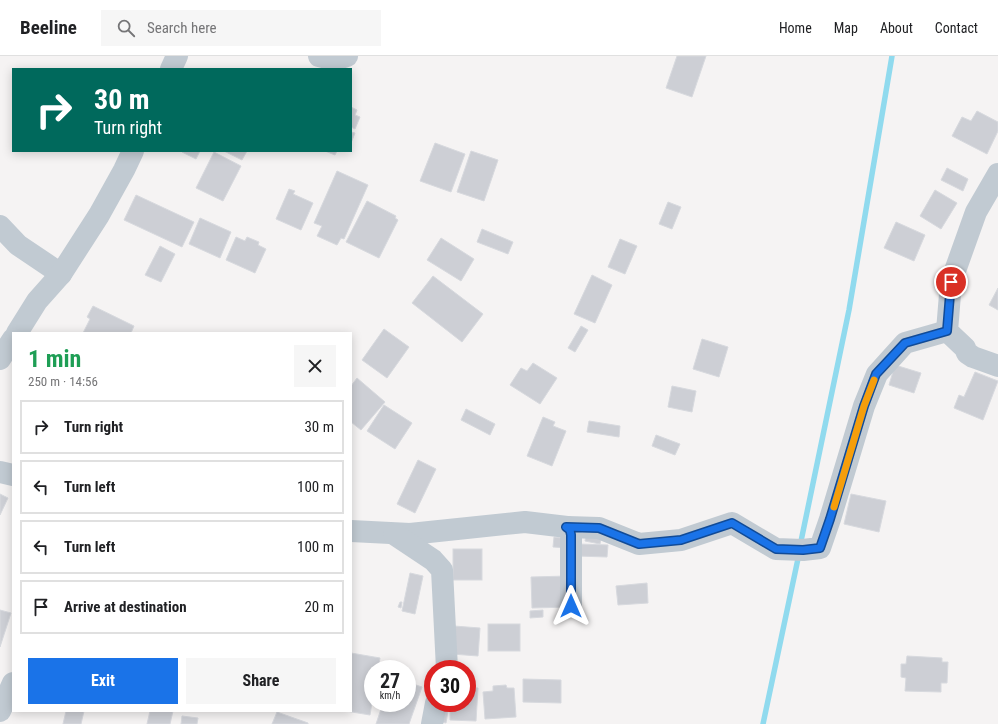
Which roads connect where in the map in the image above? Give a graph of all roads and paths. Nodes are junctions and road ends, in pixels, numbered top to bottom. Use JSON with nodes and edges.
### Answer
{"nodes":[{"id":1,"x":177,"y":56,"type":"edge"},
{"id":2,"x":319,"y":56,"type":"edge"},
{"id":3,"x":346,"y":56,"type":"edge"},
{"id":4,"x":171,"y":68,"type":"edge"},
{"id":5,"x":133,"y":152,"type":"edge"},
{"id":6,"x":998,"y":174,"type":"edge"},
{"id":7,"x":0,"y":226,"type":"edge"},
{"id":8,"x":61,"y":274,"type":"junction"},
{"id":9,"x":947,"y":331,"type":"junction"},
{"id":10,"x":18,"y":332,"type":"edge"},
{"id":11,"x":12,"y":341,"type":"edge"},
{"id":12,"x":0,"y":359,"type":"edge"},
{"id":13,"x":998,"y":366,"type":"edge"},
{"id":14,"x":0,"y":472,"type":"edge"},
{"id":15,"x":12,"y":474,"type":"edge"},
{"id":16,"x":566,"y":527,"type":"junction"},
{"id":17,"x":352,"y":531,"type":"edge"},
{"id":18,"x":394,"y":534,"type":"junction"},
{"id":19,"x":571,"y":606,"type":"dead end"},
{"id":20,"x":447,"y":660,"type":"edge"},
{"id":21,"x":12,"y":685,"type":"edge"},
{"id":22,"x":0,"y":711,"type":"edge"},
{"id":23,"x":434,"y":712,"type":"edge"},
{"id":24,"x":432,"y":724,"type":"edge"}],
"edges":[{"from":1,"to":4,"type":"street"},
{"from":2,"to":3,"type":"street"},
{"from":5,"to":8,"type":"street"},
{"from":6,"to":9,"type":"street"},
{"from":7,"to":8,"type":"street"},
{"from":8,"to":10,"type":"street"},
{"from":9,"to":13,"type":"street"},
{"from":9,"to":16,"type":"street"},
{"from":11,"to":12,"type":"street"},
{"from":14,"to":15,"type":"street"},
{"from":16,"to":18,"type":"street"},
{"from":16,"to":19,"type":"street"},
{"from":17,"to":18,"type":"street"},
{"from":18,"to":20,"type":"street"},
{"from":21,"to":22,"type":"street"},
{"from":23,"to":24,"type":"street"}]}
